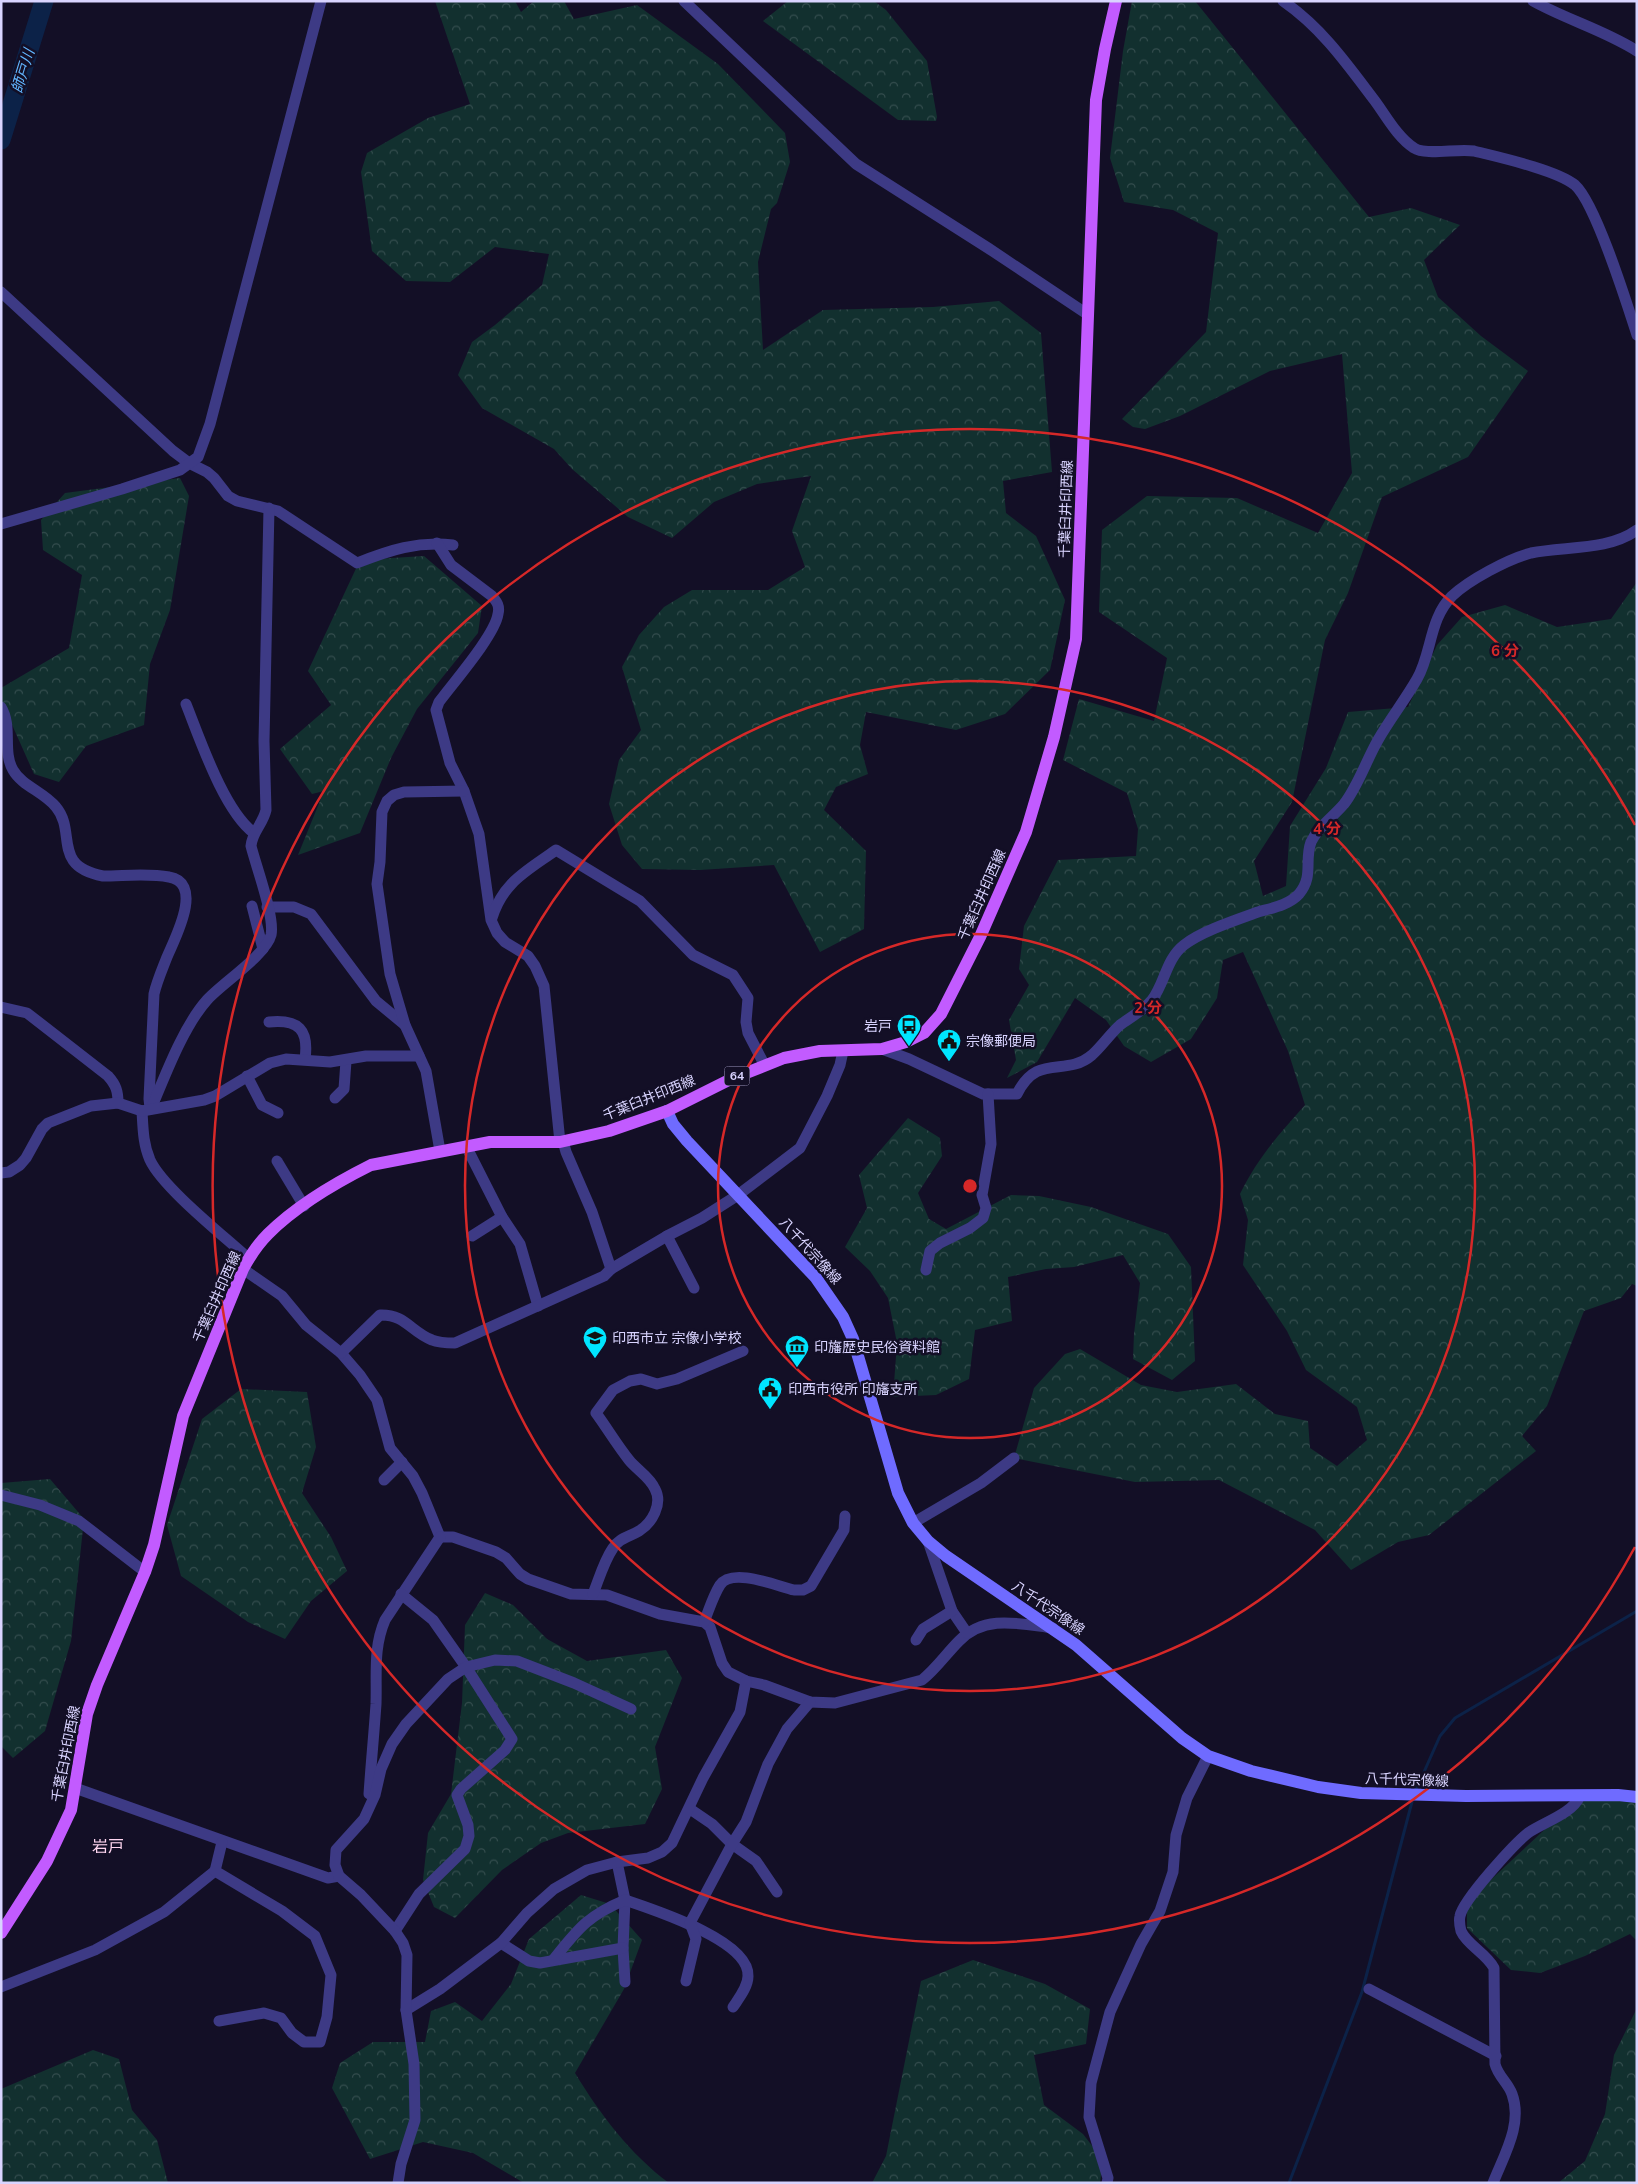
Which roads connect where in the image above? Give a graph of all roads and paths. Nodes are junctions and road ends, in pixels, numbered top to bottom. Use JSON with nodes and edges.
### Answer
{"nodes":[{"id":1,"x":321,"y":1,"type":"edge"},
{"id":2,"x":684,"y":1,"type":"edge"},
{"id":3,"x":1116,"y":1,"type":"edge"},
{"id":4,"x":1283,"y":1,"type":"edge"},
{"id":5,"x":1533,"y":1,"type":"edge"},
{"id":6,"x":1637,"y":51,"type":"edge"},
{"id":7,"x":1,"y":292,"type":"edge"},
{"id":8,"x":1087,"y":314,"type":"junction"},
{"id":9,"x":1637,"y":335,"type":"edge"},
{"id":10,"x":189,"y":463,"type":"junction"},
{"id":11,"x":269,"y":508,"type":"junction"},
{"id":12,"x":1,"y":524,"type":"edge"},
{"id":13,"x":1637,"y":530,"type":"edge"},
{"id":14,"x":437,"y":543,"type":"junction"},
{"id":15,"x":454,"y":545,"type":"dead end"},
{"id":16,"x":186,"y":704,"type":"dead end"},
{"id":17,"x":1,"y":708,"type":"edge"},
{"id":18,"x":464,"y":791,"type":"junction"},
{"id":19,"x":254,"y":832,"type":"junction"},
{"id":20,"x":252,"y":906,"type":"dead end"},
{"id":21,"x":267,"y":907,"type":"junction"},
{"id":22,"x":491,"y":920,"type":"junction"},
{"id":23,"x":263,"y":949,"type":"junction"},
{"id":24,"x":1,"y":1007,"type":"edge"},
{"id":25,"x":269,"y":1022,"type":"dead end"},
{"id":26,"x":405,"y":1025,"type":"junction"},
{"id":27,"x":882,"y":1049,"type":"junction"},
{"id":28,"x":842,"y":1051,"type":"junction"},
{"id":29,"x":419,"y":1056,"type":"junction"},
{"id":30,"x":305,"y":1059,"type":"junction"},
{"id":31,"x":346,"y":1060,"type":"junction"},
{"id":32,"x":764,"y":1064,"type":"junction"},
{"id":33,"x":247,"y":1076,"type":"junction"},
{"id":34,"x":988,"y":1094,"type":"junction"},
{"id":35,"x":336,"y":1098,"type":"dead end"},
{"id":36,"x":118,"y":1103,"type":"junction"},
{"id":37,"x":146,"y":1110,"type":"junction"},
{"id":38,"x":667,"y":1111,"type":"junction"},
{"id":39,"x":278,"y":1114,"type":"dead end"},
{"id":40,"x":562,"y":1141,"type":"junction"},
{"id":41,"x":466,"y":1146,"type":"junction"},
{"id":42,"x":440,"y":1151,"type":"junction"},
{"id":43,"x":277,"y":1161,"type":"dead end"},
{"id":44,"x":20,"y":1165,"type":"junction"},
{"id":45,"x":1,"y":1173,"type":"edge"},
{"id":46,"x":1,"y":1181,"type":"edge"},
{"id":47,"x":738,"y":1194,"type":"junction"},
{"id":48,"x":304,"y":1206,"type":"junction"},
{"id":49,"x":502,"y":1217,"type":"junction"},
{"id":50,"x":472,"y":1236,"type":"dead end"},
{"id":51,"x":667,"y":1236,"type":"junction"},
{"id":52,"x":246,"y":1264,"type":"junction"},
{"id":53,"x":611,"y":1269,"type":"junction"},
{"id":54,"x":926,"y":1270,"type":"dead end"},
{"id":55,"x":694,"y":1288,"type":"dead end"},
{"id":56,"x":538,"y":1306,"type":"junction"},
{"id":57,"x":744,"y":1351,"type":"dead end"},
{"id":58,"x":342,"y":1353,"type":"junction"},
{"id":59,"x":1014,"y":1458,"type":"dead end"},
{"id":60,"x":402,"y":1462,"type":"junction"},
{"id":61,"x":384,"y":1480,"type":"dead end"},
{"id":62,"x":1,"y":1495,"type":"edge"},
{"id":63,"x":845,"y":1516,"type":"dead end"},
{"id":64,"x":913,"y":1524,"type":"junction"},
{"id":65,"x":440,"y":1536,"type":"junction"},
{"id":66,"x":928,"y":1541,"type":"junction"},
{"id":67,"x":146,"y":1572,"type":"junction"},
{"id":68,"x":401,"y":1594,"type":"junction"},
{"id":69,"x":593,"y":1594,"type":"junction"},
{"id":70,"x":952,"y":1610,"type":"junction"},
{"id":71,"x":704,"y":1622,"type":"junction"},
{"id":72,"x":1055,"y":1628,"type":"junction"},
{"id":73,"x":967,"y":1633,"type":"junction"},
{"id":74,"x":916,"y":1640,"type":"dead end"},
{"id":75,"x":466,"y":1667,"type":"junction"},
{"id":76,"x":746,"y":1682,"type":"junction"},
{"id":77,"x":810,"y":1702,"type":"junction"},
{"id":78,"x":631,"y":1709,"type":"dead end"},
{"id":79,"x":1208,"y":1756,"type":"junction"},
{"id":80,"x":75,"y":1788,"type":"junction"},
{"id":81,"x":1580,"y":1796,"type":"junction"},
{"id":82,"x":1637,"y":1797,"type":"edge"},
{"id":83,"x":369,"y":1808,"type":"junction"},
{"id":84,"x":690,"y":1809,"type":"junction"},
{"id":85,"x":222,"y":1842,"type":"junction"},
{"id":86,"x":732,"y":1844,"type":"junction"},
{"id":87,"x":617,"y":1862,"type":"junction"},
{"id":88,"x":215,"y":1871,"type":"junction"},
{"id":89,"x":339,"y":1876,"type":"junction"},
{"id":90,"x":777,"y":1892,"type":"dead end"},
{"id":91,"x":624,"y":1900,"type":"junction"},
{"id":92,"x":690,"y":1924,"type":"junction"},
{"id":93,"x":395,"y":1931,"type":"junction"},
{"id":94,"x":1,"y":1933,"type":"edge"},
{"id":95,"x":501,"y":1943,"type":"junction"},
{"id":96,"x":624,"y":1948,"type":"junction"},
{"id":97,"x":553,"y":1960,"type":"junction"},
{"id":98,"x":686,"y":1981,"type":"dead end"},
{"id":99,"x":626,"y":1982,"type":"dead end"},
{"id":100,"x":1,"y":1987,"type":"edge"},
{"id":101,"x":1369,"y":1989,"type":"dead end"},
{"id":102,"x":733,"y":2007,"type":"dead end"},
{"id":103,"x":406,"y":2010,"type":"junction"},
{"id":104,"x":219,"y":2021,"type":"dead end"},
{"id":105,"x":1496,"y":2056,"type":"junction"},
{"id":106,"x":398,"y":2183,"type":"edge"},
{"id":107,"x":1107,"y":2183,"type":"edge"},
{"id":108,"x":1493,"y":2183,"type":"edge"}],
"edges":[{"from":1,"to":10,"type":"street"},
{"from":2,"to":8,"type":"street"},
{"from":3,"to":8,"type":"main road","name":"千葉臼井印西線","number":"64"},
{"from":4,"to":9,"type":"street"},
{"from":5,"to":6,"type":"street"},
{"from":7,"to":10,"type":"street"},
{"from":8,"to":27,"type":"main road","name":"千葉臼井印西線","number":"64"},
{"from":10,"to":11,"type":"street"},
{"from":10,"to":12,"type":"street"},
{"from":11,"to":14,"type":"street"},
{"from":11,"to":19,"type":"street"},
{"from":13,"to":34,"type":"street"},
{"from":14,"to":15,"type":"street"},
{"from":14,"to":18,"type":"street"},
{"from":16,"to":19,"type":"street"},
{"from":17,"to":37,"type":"street"},
{"from":18,"to":22,"type":"street"},
{"from":18,"to":26,"type":"street"},
{"from":19,"to":21,"type":"street"},
{"from":20,"to":23,"type":"street"},
{"from":21,"to":23,"type":"street"},
{"from":21,"to":26,"type":"street"},
{"from":22,"to":32,"type":"street"},
{"from":22,"to":40,"type":"street"},
{"from":23,"to":37,"type":"street"},
{"from":24,"to":36,"type":"street"},
{"from":25,"to":30,"type":"street"},
{"from":26,"to":29,"type":"street"},
{"from":27,"to":28,"type":"main road","name":"千葉臼井印西線","number":"64"},
{"from":27,"to":34,"type":"street"},
{"from":28,"to":32,"type":"main road","name":"千葉臼井印西線","number":"64"},
{"from":28,"to":47,"type":"street"},
{"from":29,"to":31,"type":"street"},
{"from":29,"to":42,"type":"street"},
{"from":30,"to":31,"type":"street"},
{"from":30,"to":33,"type":"street"},
{"from":31,"to":35,"type":"street"},
{"from":32,"to":38,"type":"main road","name":"千葉臼井印西線","number":"64"},
{"from":33,"to":37,"type":"street"},
{"from":33,"to":39,"type":"street"},
{"from":34,"to":54,"type":"street"},
{"from":36,"to":37,"type":"street"},
{"from":36,"to":44,"type":"street"},
{"from":37,"to":52,"type":"street"},
{"from":38,"to":40,"type":"main road","name":"千葉臼井印西線","number":"64"},
{"from":38,"to":47,"type":"main road","name":"八千代宗像線"},
{"from":40,"to":41,"type":"main road","name":"千葉臼井印西線","number":"64"},
{"from":40,"to":53,"type":"street"},
{"from":41,"to":42,"type":"main road","name":"千葉臼井印西線","number":"64"},
{"from":41,"to":49,"type":"street"},
{"from":42,"to":48,"type":"main road","name":"千葉臼井印西線","number":"64"},
{"from":43,"to":48,"type":"street"},
{"from":44,"to":45,"type":"street"},
{"from":44,"to":46,"type":"street"},
{"from":47,"to":51,"type":"street"},
{"from":47,"to":64,"type":"main road","name":"八千代宗像線"},
{"from":48,"to":52,"type":"main road","name":"千葉臼井印西線","number":"64"},
{"from":49,"to":50,"type":"street"},
{"from":49,"to":56,"type":"street"},
{"from":51,"to":53,"type":"street"},
{"from":51,"to":55,"type":"street"},
{"from":52,"to":58,"type":"street"},
{"from":52,"to":67,"type":"main road","name":"千葉臼井印西線","number":"64"},
{"from":53,"to":56,"type":"street"},
{"from":56,"to":58,"type":"street"},
{"from":57,"to":69,"type":"street"},
{"from":58,"to":60,"type":"street"},
{"from":59,"to":64,"type":"street"},
{"from":60,"to":61,"type":"street"},
{"from":60,"to":65,"type":"street"},
{"from":62,"to":67,"type":"street"},
{"from":63,"to":71,"type":"street"},
{"from":64,"to":66,"type":"main road","name":"八千代宗像線"},
{"from":65,"to":68,"type":"street"},
{"from":65,"to":69,"type":"street"},
{"from":66,"to":70,"type":"street"},
{"from":66,"to":72,"type":"main road","name":"八千代宗像線"},
{"from":67,"to":80,"type":"main road","name":"千葉臼井印西線","number":"64"},
{"from":68,"to":75,"type":"street"},
{"from":68,"to":83,"type":"street"},
{"from":69,"to":71,"type":"street"},
{"from":70,"to":73,"type":"street"},
{"from":70,"to":74,"type":"street"},
{"from":71,"to":76,"type":"street"},
{"from":72,"to":73,"type":"street"},
{"from":72,"to":79,"type":"main road","name":"八千代宗像線"},
{"from":73,"to":77,"type":"street"},
{"from":75,"to":78,"type":"street"},
{"from":75,"to":83,"type":"street"},
{"from":75,"to":93,"type":"street"},
{"from":76,"to":77,"type":"street"},
{"from":76,"to":84,"type":"street"},
{"from":77,"to":86,"type":"street"},
{"from":79,"to":81,"type":"main road","name":"八千代宗像線"},
{"from":79,"to":107,"type":"street"},
{"from":80,"to":85,"type":"street"},
{"from":80,"to":94,"type":"main road","name":"千葉臼井印西線","number":"64"},
{"from":81,"to":82,"type":"main road","name":"八千代宗像線"},
{"from":81,"to":105,"type":"street"},
{"from":83,"to":89,"type":"street"},
{"from":84,"to":86,"type":"street"},
{"from":84,"to":87,"type":"street"},
{"from":85,"to":88,"type":"street"},
{"from":85,"to":89,"type":"street"},
{"from":86,"to":90,"type":"street"},
{"from":86,"to":92,"type":"street"},
{"from":87,"to":91,"type":"street"},
{"from":87,"to":95,"type":"street"},
{"from":88,"to":100,"type":"street"},
{"from":88,"to":104,"type":"street"},
{"from":89,"to":93,"type":"street"},
{"from":91,"to":92,"type":"street"},
{"from":91,"to":96,"type":"street"},
{"from":91,"to":97,"type":"street"},
{"from":92,"to":98,"type":"street"},
{"from":92,"to":102,"type":"street"},
{"from":93,"to":103,"type":"street"},
{"from":95,"to":97,"type":"street"},
{"from":95,"to":103,"type":"street"},
{"from":96,"to":97,"type":"street"},
{"from":96,"to":99,"type":"street"},
{"from":101,"to":105,"type":"street"},
{"from":103,"to":106,"type":"street"},
{"from":105,"to":108,"type":"street"}]}
